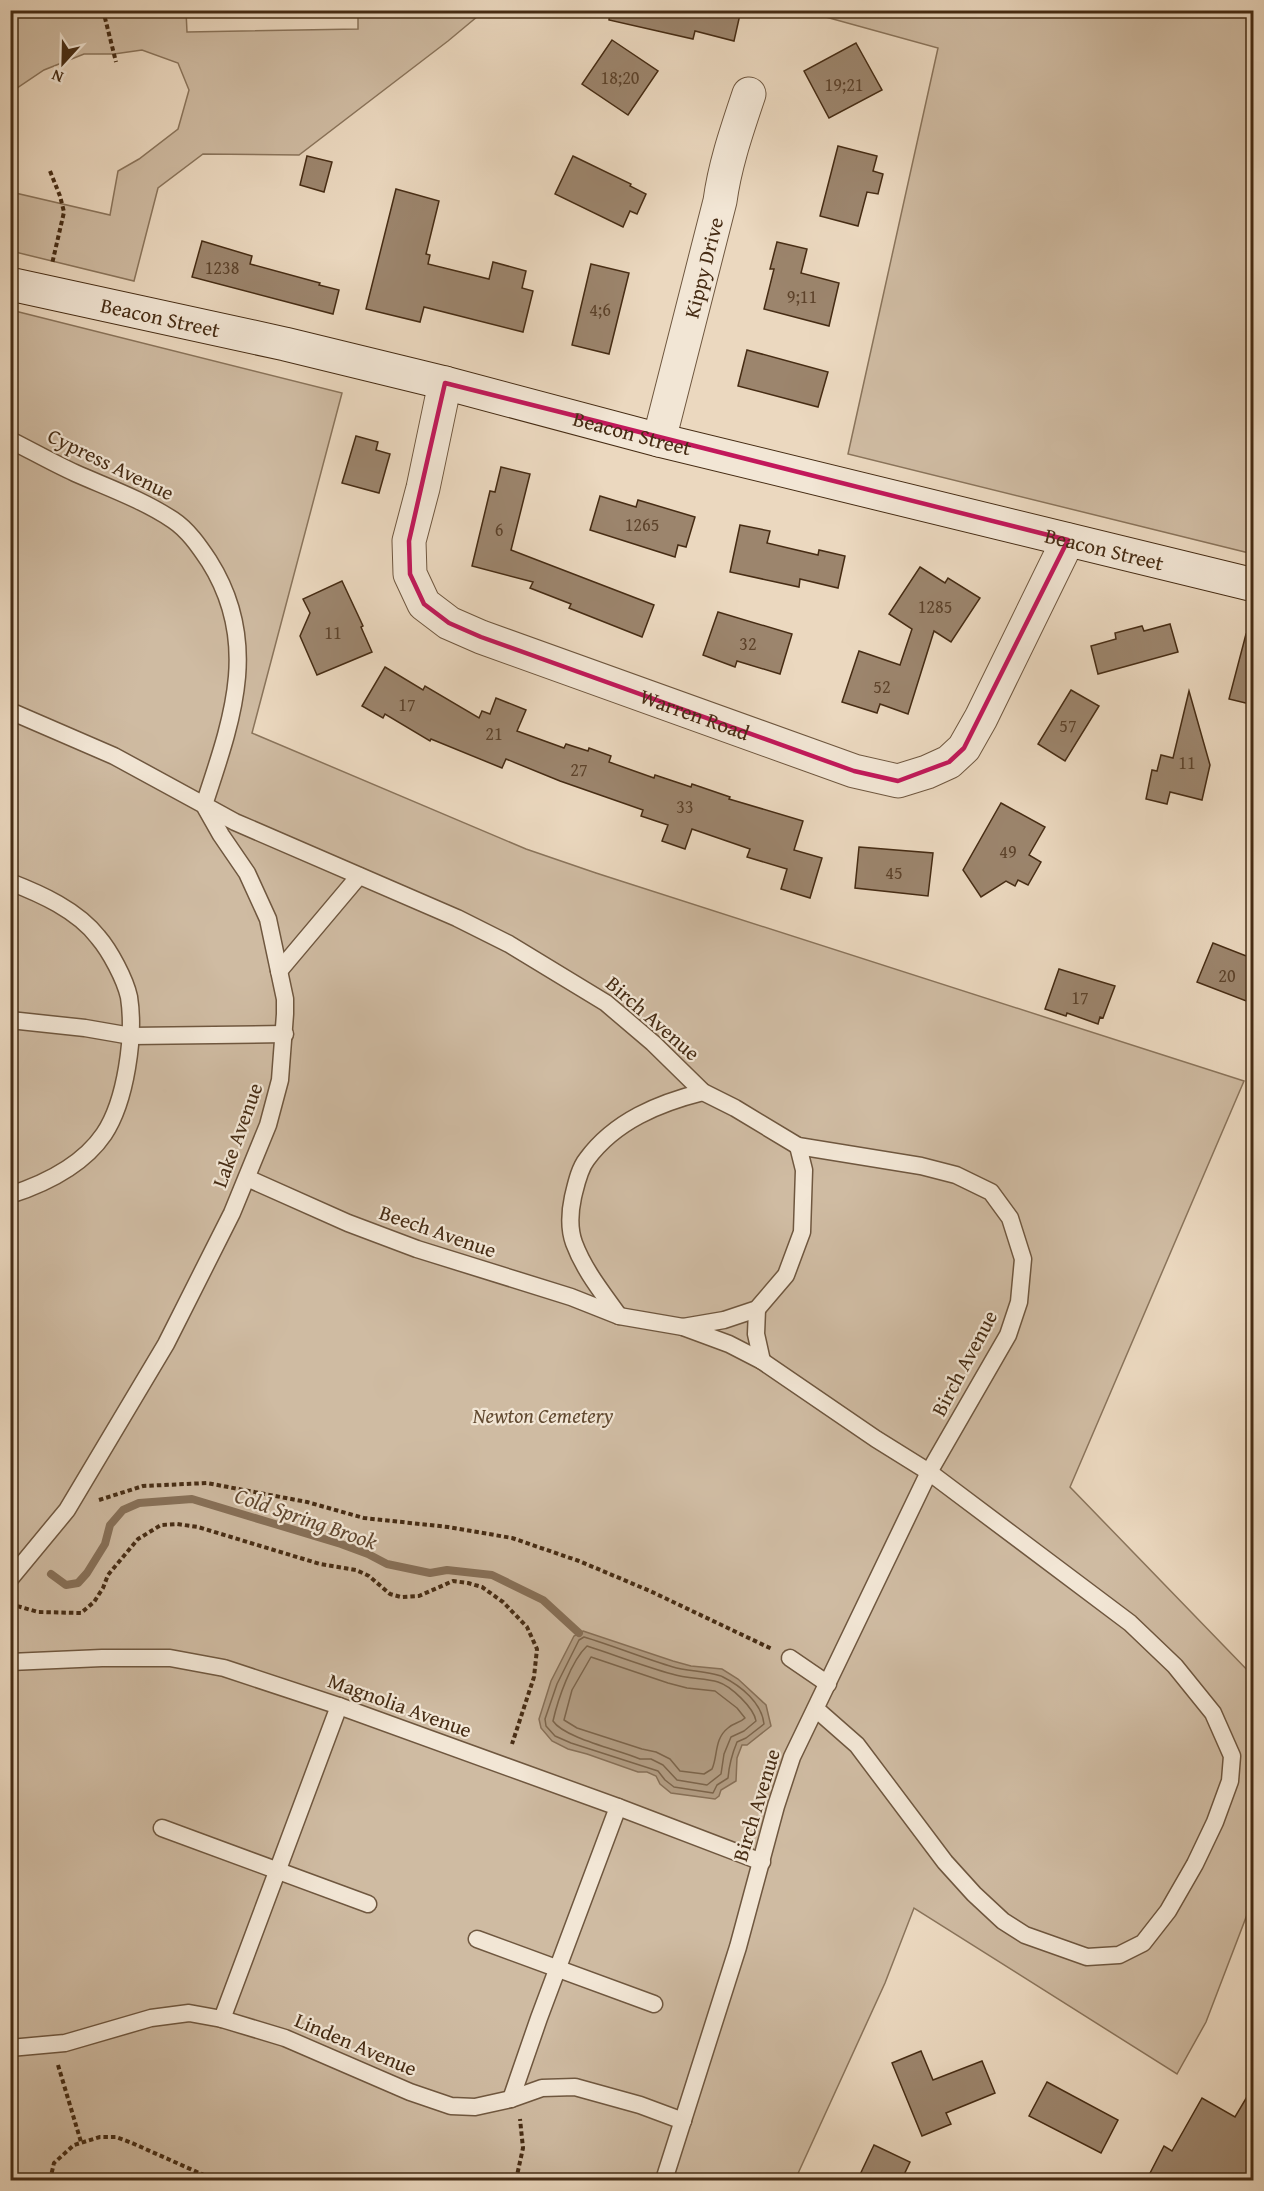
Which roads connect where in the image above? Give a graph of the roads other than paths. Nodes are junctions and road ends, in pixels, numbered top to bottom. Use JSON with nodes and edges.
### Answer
{"nodes":[{"id":1,"x":749,"y":94,"type":"dead end"},
{"id":2,"x":10,"y":284,"type":"edge"},
{"id":3,"x":445,"y":383,"type":"junction"},
{"id":4,"x":10,"y":440,"type":"edge"},
{"id":5,"x":659,"y":440,"type":"junction"},
{"id":6,"x":1068,"y":540,"type":"junction"},
{"id":7,"x":1254,"y":585,"type":"edge"},
{"id":8,"x":10,"y":711,"type":"edge"},
{"id":9,"x":204,"y":805,"type":"junction"},
{"id":10,"x":359,"y":876,"type":"junction"},
{"id":11,"x":10,"y":882,"type":"edge"},
{"id":12,"x":279,"y":971,"type":"junction"},
{"id":13,"x":10,"y":1020,"type":"edge"},
{"id":14,"x":285,"y":1034,"type":"junction"},
{"id":15,"x":131,"y":1036,"type":"junction"},
{"id":16,"x":703,"y":1092,"type":"junction"},
{"id":17,"x":798,"y":1146,"type":"junction"},
{"id":18,"x":247,"y":1178,"type":"junction"},
{"id":19,"x":10,"y":1195,"type":"edge"},
{"id":20,"x":758,"y":1309,"type":"junction"},
{"id":21,"x":620,"y":1316,"type":"junction"},
{"id":22,"x":683,"y":1327,"type":"junction"},
{"id":23,"x":762,"y":1361,"type":"junction"},
{"id":24,"x":929,"y":1472,"type":"junction"},
{"id":25,"x":10,"y":1579,"type":"edge"},
{"id":26,"x":790,"y":1658,"type":"road end"},
{"id":27,"x":10,"y":1662,"type":"edge"},
{"id":28,"x":828,"y":1684,"type":"junction"},
{"id":29,"x":339,"y":1706,"type":"junction"},
{"id":30,"x":816,"y":1708,"type":"junction"},
{"id":31,"x":618,"y":1807,"type":"junction"},
{"id":32,"x":162,"y":1828,"type":"dead end"},
{"id":33,"x":762,"y":1862,"type":"junction"},
{"id":34,"x":278,"y":1870,"type":"junction"},
{"id":35,"x":368,"y":1904,"type":"dead end"},
{"id":36,"x":477,"y":1939,"type":"dead end"},
{"id":37,"x":558,"y":1969,"type":"junction"},
{"id":38,"x":654,"y":2004,"type":"dead end"},
{"id":39,"x":222,"y":2019,"type":"junction"},
{"id":40,"x":10,"y":2048,"type":"edge"},
{"id":41,"x":511,"y":2099,"type":"junction"},
{"id":42,"x":683,"y":2121,"type":"junction"},
{"id":43,"x":664,"y":2181,"type":"edge"}],
"edges":[{"from":1,"to":5,"type":"street","name":"Kippy Drive"},
{"from":2,"to":3,"type":"street","name":"Beacon Street"},
{"from":3,"to":5,"type":"street","name":"Beacon Street"},
{"from":3,"to":6,"type":"street","name":"Warren Road"},
{"from":4,"to":9,"type":"lane","name":"Cypress Avenue"},
{"from":5,"to":6,"type":"street","name":"Beacon Street"},
{"from":6,"to":7,"type":"street","name":"Beacon Street"},
{"from":8,"to":9,"type":"lane"},
{"from":9,"to":10,"type":"lane","name":"Birch Avenue"},
{"from":9,"to":12,"type":"lane","name":"Lake Avenue"},
{"from":10,"to":12,"type":"lane"},
{"from":10,"to":16,"type":"lane","name":"Birch Avenue"},
{"from":11,"to":15,"type":"lane"},
{"from":12,"to":14,"type":"lane","name":"Lake Avenue"},
{"from":13,"to":15,"type":"lane"},
{"from":14,"to":15,"type":"lane"},
{"from":14,"to":18,"type":"lane","name":"Lake Avenue"},
{"from":15,"to":19,"type":"lane"},
{"from":16,"to":17,"type":"lane","name":"Birch Avenue"},
{"from":16,"to":21,"type":"lane"},
{"from":17,"to":20,"type":"lane"},
{"from":17,"to":24,"type":"lane","name":"Birch Avenue"},
{"from":18,"to":21,"type":"lane","name":"Beech Avenue"},
{"from":18,"to":25,"type":"lane","name":"Lake Avenue"},
{"from":20,"to":22,"type":"lane"},
{"from":20,"to":23,"type":"lane"},
{"from":21,"to":22,"type":"lane","name":"Beech Avenue"},
{"from":22,"to":23,"type":"lane"},
{"from":23,"to":24,"type":"lane"},
{"from":24,"to":28,"type":"lane","name":"Birch Avenue"},
{"from":24,"to":30,"type":"lane"},
{"from":26,"to":28,"type":"lane"},
{"from":27,"to":29,"type":"lane","name":"Magnolia Avenue"},
{"from":28,"to":30,"type":"lane","name":"Birch Avenue"},
{"from":29,"to":31,"type":"lane","name":"Magnolia Avenue"},
{"from":29,"to":34,"type":"lane"},
{"from":30,"to":33,"type":"lane","name":"Birch Avenue"},
{"from":31,"to":33,"type":"lane","name":"Magnolia Avenue"},
{"from":31,"to":37,"type":"lane"},
{"from":32,"to":34,"type":"lane"},
{"from":33,"to":42,"type":"lane","name":"Birch Avenue"},
{"from":34,"to":35,"type":"lane"},
{"from":34,"to":39,"type":"lane"},
{"from":36,"to":37,"type":"lane"},
{"from":37,"to":38,"type":"lane"},
{"from":37,"to":41,"type":"lane"},
{"from":39,"to":40,"type":"lane","name":"Linden Avenue"},
{"from":39,"to":41,"type":"lane","name":"Linden Avenue"},
{"from":41,"to":42,"type":"lane","name":"Linden Avenue"},
{"from":42,"to":43,"type":"lane","name":"Birch Avenue"}]}
